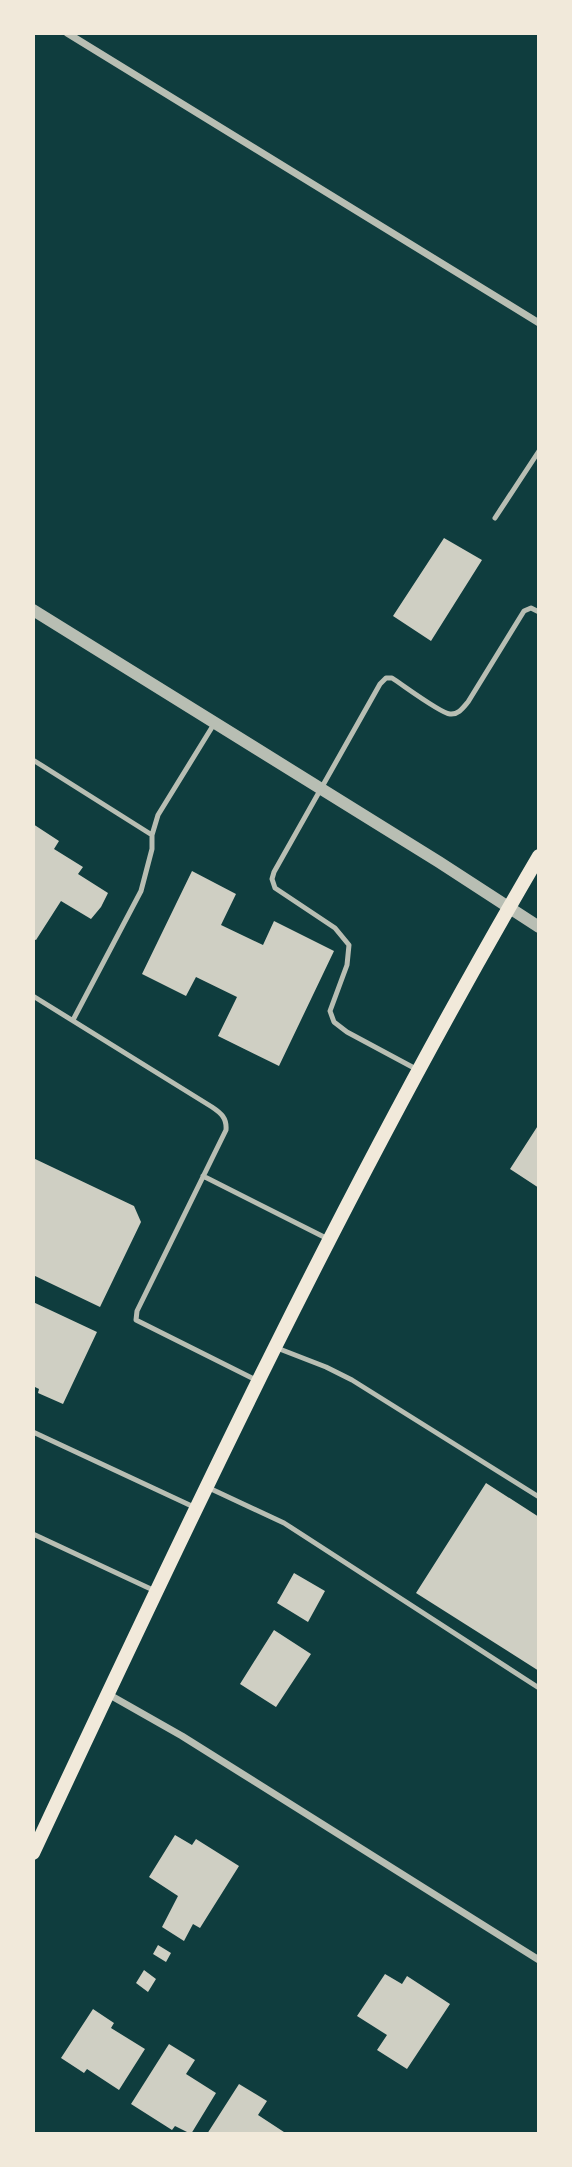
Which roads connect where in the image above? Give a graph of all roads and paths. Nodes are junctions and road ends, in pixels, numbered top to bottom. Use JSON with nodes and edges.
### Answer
{"nodes":[{"id":1,"x":67,"y":33,"type":"edge"},
{"id":2,"x":539,"y":323,"type":"edge"},
{"id":3,"x":539,"y":451,"type":"edge"},
{"id":4,"x":495,"y":518,"type":"dead end"},
{"id":5,"x":33,"y":610,"type":"edge"},
{"id":6,"x":539,"y":612,"type":"edge"},
{"id":7,"x":216,"y":722,"type":"junction"},
{"id":8,"x":33,"y":760,"type":"edge"},
{"id":9,"x":322,"y":788,"type":"junction"},
{"id":10,"x":152,"y":835,"type":"junction"},
{"id":11,"x":539,"y":856,"type":"edge"},
{"id":12,"x":508,"y":908,"type":"junction"},
{"id":13,"x":539,"y":927,"type":"edge"},
{"id":14,"x":33,"y":996,"type":"edge"},
{"id":15,"x":72,"y":1020,"type":"junction"},
{"id":16,"x":418,"y":1070,"type":"junction"},
{"id":17,"x":203,"y":1176,"type":"junction"},
{"id":18,"x":329,"y":1240,"type":"junction"},
{"id":19,"x":274,"y":1347,"type":"junction"},
{"id":20,"x":258,"y":1381,"type":"junction"},
{"id":21,"x":33,"y":1432,"type":"edge"},
{"id":22,"x":206,"y":1486,"type":"junction"},
{"id":23,"x":539,"y":1497,"type":"edge"},
{"id":24,"x":196,"y":1508,"type":"junction"},
{"id":25,"x":33,"y":1534,"type":"edge"},
{"id":26,"x":156,"y":1591,"type":"junction"},
{"id":27,"x":539,"y":1688,"type":"edge"},
{"id":28,"x":107,"y":1694,"type":"junction"},
{"id":29,"x":33,"y":1853,"type":"edge"},
{"id":30,"x":539,"y":1959,"type":"edge"}],
"edges":[{"from":1,"to":2,"type":"street"},
{"from":3,"to":4,"type":"lane"},
{"from":5,"to":7,"type":"street"},
{"from":6,"to":9,"type":"lane"},
{"from":7,"to":9,"type":"street"},
{"from":7,"to":10,"type":"lane"},
{"from":8,"to":10,"type":"lane"},
{"from":9,"to":12,"type":"street"},
{"from":9,"to":16,"type":"lane"},
{"from":10,"to":15,"type":"lane"},
{"from":11,"to":12,"type":"main road"},
{"from":12,"to":13,"type":"street"},
{"from":12,"to":16,"type":"main road"},
{"from":14,"to":15,"type":"lane"},
{"from":15,"to":17,"type":"lane"},
{"from":16,"to":18,"type":"main road"},
{"from":17,"to":18,"type":"lane"},
{"from":17,"to":20,"type":"lane"},
{"from":18,"to":19,"type":"main road"},
{"from":19,"to":20,"type":"main road"},
{"from":19,"to":23,"type":"lane"},
{"from":20,"to":22,"type":"main road"},
{"from":21,"to":24,"type":"lane"},
{"from":22,"to":24,"type":"main road"},
{"from":22,"to":27,"type":"lane"},
{"from":24,"to":26,"type":"main road"},
{"from":25,"to":26,"type":"lane"},
{"from":26,"to":28,"type":"main road"},
{"from":28,"to":29,"type":"main road"},
{"from":28,"to":30,"type":"street"}]}
